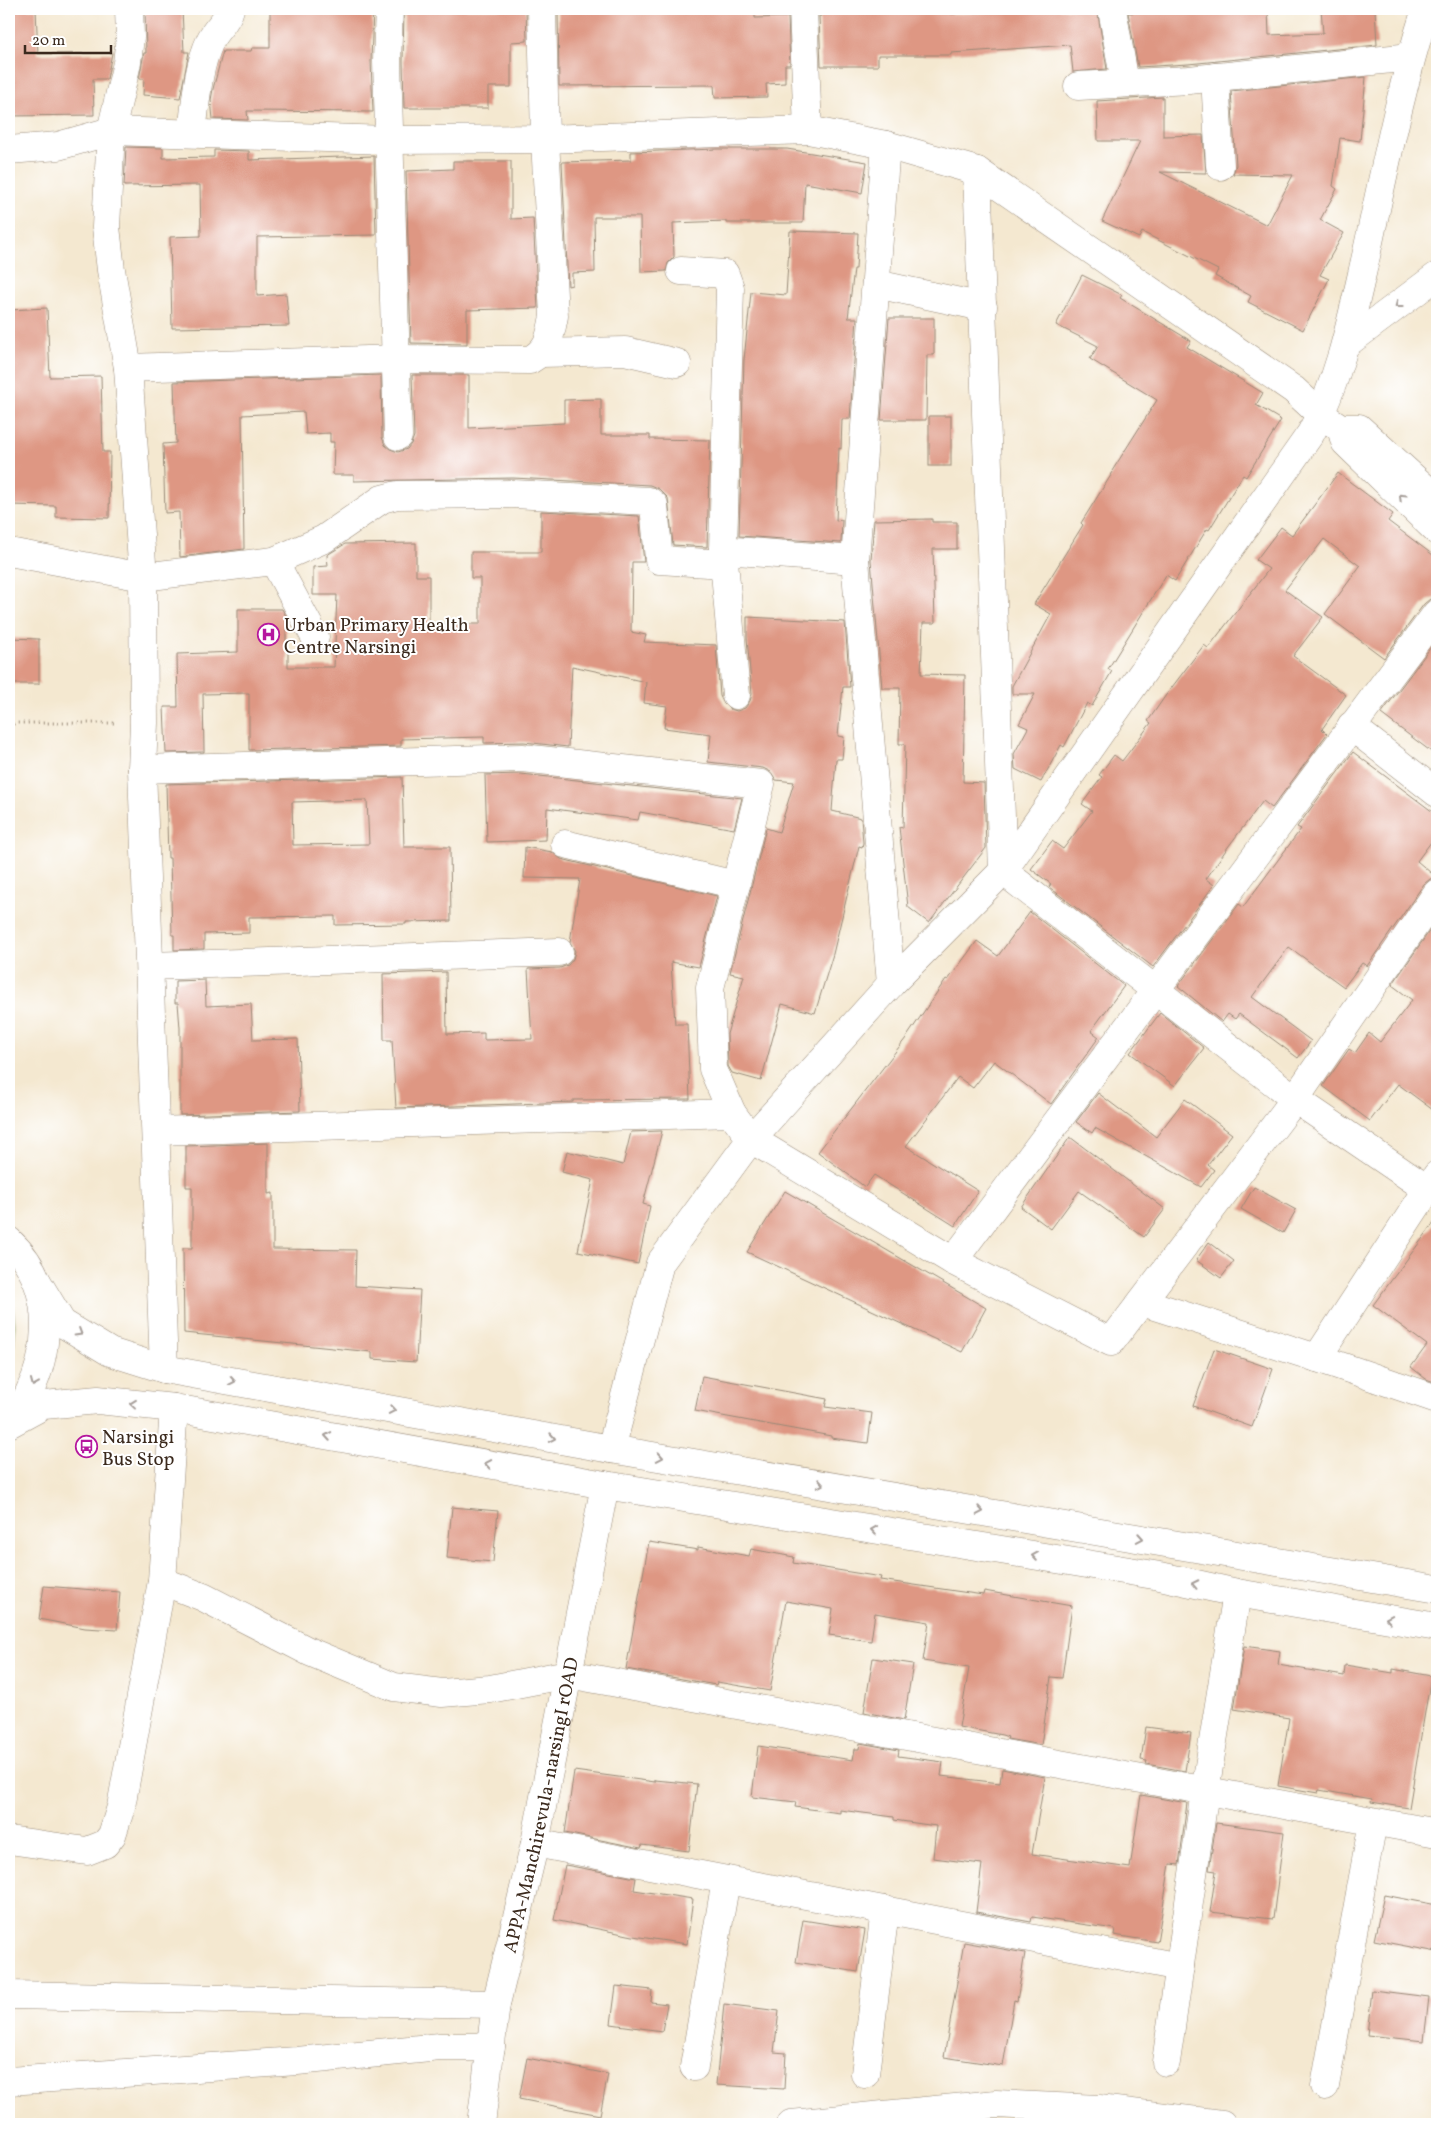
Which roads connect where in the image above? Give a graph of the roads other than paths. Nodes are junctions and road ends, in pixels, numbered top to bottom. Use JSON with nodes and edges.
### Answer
{"nodes":[{"id":1,"x":129,"y":9,"type":"edge"},
{"id":2,"x":230,"y":9,"type":"edge"},
{"id":3,"x":388,"y":9,"type":"edge"},
{"id":4,"x":542,"y":9,"type":"edge"},
{"id":5,"x":803,"y":9,"type":"edge"},
{"id":6,"x":1112,"y":9,"type":"edge"},
{"id":7,"x":1426,"y":9,"type":"edge"},
{"id":8,"x":1410,"y":57,"type":"junction"},
{"id":9,"x":1215,"y":78,"type":"junction"},
{"id":10,"x":1125,"y":83,"type":"junction"},
{"id":11,"x":1078,"y":86,"type":"dead end"},
{"id":12,"x":808,"y":130,"type":"junction"},
{"id":13,"x":111,"y":131,"type":"junction"},
{"id":14,"x":192,"y":133,"type":"junction"},
{"id":15,"x":389,"y":140,"type":"junction"},
{"id":16,"x":545,"y":140,"type":"junction"},
{"id":17,"x":886,"y":145,"type":"junction"},
{"id":18,"x":9,"y":150,"type":"edge"},
{"id":19,"x":1220,"y":166,"type":"dead end"},
{"id":20,"x":977,"y":171,"type":"junction"},
{"id":21,"x":681,"y":271,"type":"dead end"},
{"id":22,"x":1437,"y":276,"type":"edge"},
{"id":23,"x":876,"y":284,"type":"junction"},
{"id":24,"x":983,"y":307,"type":"junction"},
{"id":25,"x":1346,"y":344,"type":"junction"},
{"id":26,"x":541,"y":353,"type":"junction"},
{"id":27,"x":397,"y":359,"type":"junction"},
{"id":28,"x":677,"y":363,"type":"dead end"},
{"id":29,"x":128,"y":368,"type":"junction"},
{"id":30,"x":1331,"y":421,"type":"junction"},
{"id":31,"x":398,"y":436,"type":"dead end"},
{"id":32,"x":1437,"y":499,"type":"edge"},
{"id":33,"x":1437,"y":530,"type":"edge"},
{"id":34,"x":9,"y":552,"type":"edge"},
{"id":35,"x":723,"y":557,"type":"junction"},
{"id":36,"x":855,"y":560,"type":"junction"},
{"id":37,"x":274,"y":561,"type":"junction"},
{"id":38,"x":142,"y":577,"type":"junction"},
{"id":39,"x":1437,"y":613,"type":"edge"},
{"id":40,"x":315,"y":637,"type":"dead end"},
{"id":41,"x":736,"y":695,"type":"dead end"},
{"id":42,"x":1351,"y":726,"type":"junction"},
{"id":43,"x":142,"y":770,"type":"junction"},
{"id":44,"x":1437,"y":793,"type":"edge"},
{"id":45,"x":565,"y":844,"type":"dead end"},
{"id":46,"x":1003,"y":871,"type":"junction"},
{"id":47,"x":736,"y":885,"type":"junction"},
{"id":48,"x":1437,"y":893,"type":"edge"},
{"id":49,"x":559,"y":952,"type":"dead end"},
{"id":50,"x":150,"y":966,"type":"junction"},
{"id":51,"x":891,"y":984,"type":"junction"},
{"id":52,"x":1156,"y":989,"type":"junction"},
{"id":53,"x":1295,"y":1099,"type":"junction"},
{"id":54,"x":732,"y":1113,"type":"junction"},
{"id":55,"x":156,"y":1132,"type":"junction"},
{"id":56,"x":751,"y":1139,"type":"junction"},
{"id":57,"x":1432,"y":1182,"type":"edge"},
{"id":58,"x":13,"y":1243,"type":"edge"},
{"id":59,"x":953,"y":1261,"type":"junction"},
{"id":60,"x":38,"y":1283,"type":"junction"},
{"id":61,"x":1142,"y":1302,"type":"junction"},
{"id":62,"x":1317,"y":1358,"type":"junction"},
{"id":63,"x":164,"y":1370,"type":"junction"},
{"id":64,"x":1437,"y":1399,"type":"edge"},
{"id":65,"x":174,"y":1408,"type":"junction"},
{"id":66,"x":9,"y":1419,"type":"edge"},
{"id":67,"x":9,"y":1424,"type":"edge"},
{"id":68,"x":611,"y":1449,"type":"junction"},
{"id":69,"x":605,"y":1485,"type":"junction"},
{"id":70,"x":162,"y":1581,"type":"junction"},
{"id":71,"x":1437,"y":1589,"type":"edge"},
{"id":72,"x":1237,"y":1593,"type":"junction"},
{"id":73,"x":1437,"y":1627,"type":"edge"},
{"id":74,"x":568,"y":1674,"type":"junction"},
{"id":75,"x":1205,"y":1791,"type":"junction"},
{"id":76,"x":1373,"y":1822,"type":"junction"},
{"id":77,"x":1437,"y":1833,"type":"edge"},
{"id":78,"x":9,"y":1840,"type":"edge"},
{"id":79,"x":535,"y":1843,"type":"junction"},
{"id":80,"x":726,"y":1880,"type":"junction"},
{"id":81,"x":885,"y":1910,"type":"junction"},
{"id":82,"x":1180,"y":1967,"type":"junction"},
{"id":83,"x":9,"y":1995,"type":"edge"},
{"id":84,"x":496,"y":2004,"type":"junction"},
{"id":85,"x":491,"y":2047,"type":"junction"},
{"id":86,"x":1166,"y":2062,"type":"dead end"},
{"id":87,"x":694,"y":2067,"type":"dead end"},
{"id":88,"x":865,"y":2074,"type":"dead end"},
{"id":89,"x":9,"y":2081,"type":"edge"},
{"id":90,"x":1325,"y":2086,"type":"dead end"},
{"id":91,"x":481,"y":2124,"type":"edge"},
{"id":92,"x":791,"y":2124,"type":"edge"},
{"id":93,"x":1222,"y":2124,"type":"edge"}],
"edges":[{"from":1,"to":13,"type":"street"},
{"from":2,"to":14,"type":"street"},
{"from":3,"to":15,"type":"street"},
{"from":4,"to":16,"type":"street"},
{"from":5,"to":12,"type":"street"},
{"from":6,"to":10,"type":"street"},
{"from":7,"to":8,"type":"street"},
{"from":8,"to":9,"type":"street"},
{"from":8,"to":25,"type":"street"},
{"from":9,"to":10,"type":"street"},
{"from":9,"to":19,"type":"street"},
{"from":10,"to":11,"type":"street"},
{"from":12,"to":16,"type":"street"},
{"from":12,"to":17,"type":"street"},
{"from":13,"to":14,"type":"street"},
{"from":13,"to":18,"type":"street"},
{"from":13,"to":29,"type":"street"},
{"from":14,"to":15,"type":"street"},
{"from":15,"to":16,"type":"street"},
{"from":15,"to":27,"type":"street"},
{"from":16,"to":26,"type":"street"},
{"from":17,"to":20,"type":"street"},
{"from":17,"to":23,"type":"street"},
{"from":20,"to":24,"type":"street"},
{"from":20,"to":30,"type":"street"},
{"from":21,"to":35,"type":"street"},
{"from":22,"to":25,"type":"street","one_way":true},
{"from":23,"to":24,"type":"street"},
{"from":23,"to":36,"type":"street"},
{"from":24,"to":46,"type":"street"},
{"from":25,"to":30,"type":"street"},
{"from":26,"to":27,"type":"street"},
{"from":26,"to":28,"type":"street"},
{"from":27,"to":29,"type":"street"},
{"from":27,"to":31,"type":"street"},
{"from":29,"to":38,"type":"street"},
{"from":30,"to":32,"type":"street"},
{"from":33,"to":30,"type":"street","one_way":true},
{"from":30,"to":46,"type":"street"},
{"from":34,"to":38,"type":"street"},
{"from":35,"to":36,"type":"street"},
{"from":35,"to":37,"type":"street"},
{"from":35,"to":41,"type":"street"},
{"from":36,"to":51,"type":"street"},
{"from":37,"to":38,"type":"street"},
{"from":37,"to":40,"type":"street"},
{"from":38,"to":43,"type":"street"},
{"from":39,"to":42,"type":"street"},
{"from":42,"to":44,"type":"street"},
{"from":42,"to":52,"type":"street"},
{"from":43,"to":47,"type":"street"},
{"from":43,"to":50,"type":"street"},
{"from":45,"to":47,"type":"street"},
{"from":46,"to":51,"type":"street"},
{"from":46,"to":52,"type":"street"},
{"from":47,"to":54,"type":"street"},
{"from":48,"to":53,"type":"street"},
{"from":49,"to":50,"type":"street"},
{"from":50,"to":55,"type":"street"},
{"from":51,"to":56,"type":"street"},
{"from":52,"to":53,"type":"street"},
{"from":52,"to":59,"type":"street"},
{"from":53,"to":57,"type":"street"},
{"from":53,"to":61,"type":"street"},
{"from":54,"to":55,"type":"street"},
{"from":54,"to":56,"type":"street"},
{"from":55,"to":63,"type":"street"},
{"from":56,"to":59,"type":"street"},
{"from":56,"to":68,"type":"street"},
{"from":57,"to":62,"type":"street"},
{"from":58,"to":60,"type":"street"},
{"from":59,"to":61,"type":"street"},
{"from":60,"to":63,"type":"street","one_way":true},
{"from":60,"to":66,"type":"street","one_way":true},
{"from":61,"to":62,"type":"street"},
{"from":62,"to":64,"type":"street"},
{"from":63,"to":68,"type":"street","one_way":true},
{"from":65,"to":67,"type":"street","one_way":true},
{"from":69,"to":65,"type":"street","one_way":true},
{"from":65,"to":70,"type":"street"},
{"from":68,"to":71,"type":"street","one_way":true},
{"from":72,"to":69,"type":"street","one_way":true},
{"from":69,"to":74,"type":"street","name":"APPA-Manchirevula-narsingI rOAD"},
{"from":70,"to":74,"type":"street"},
{"from":70,"to":78,"type":"street"},
{"from":73,"to":72,"type":"street","one_way":true},
{"from":72,"to":75,"type":"street"},
{"from":74,"to":75,"type":"street"},
{"from":74,"to":79,"type":"street","name":"APPA-Manchirevula-narsingI rOAD"},
{"from":75,"to":76,"type":"street"},
{"from":75,"to":82,"type":"street"},
{"from":76,"to":77,"type":"street"},
{"from":76,"to":90,"type":"street"},
{"from":79,"to":80,"type":"street"},
{"from":79,"to":84,"type":"street","name":"APPA-Manchirevula-narsingI rOAD"},
{"from":80,"to":81,"type":"street"},
{"from":80,"to":87,"type":"street"},
{"from":81,"to":82,"type":"street"},
{"from":81,"to":88,"type":"street"},
{"from":82,"to":86,"type":"street"},
{"from":83,"to":84,"type":"street"},
{"from":84,"to":85,"type":"street","name":"APPA-Manchirevula-narsingI rOAD"},
{"from":85,"to":89,"type":"street"},
{"from":85,"to":91,"type":"street","name":"APPA-Manchirevula-narsingI rOAD"},
{"from":92,"to":93,"type":"street"}]}
